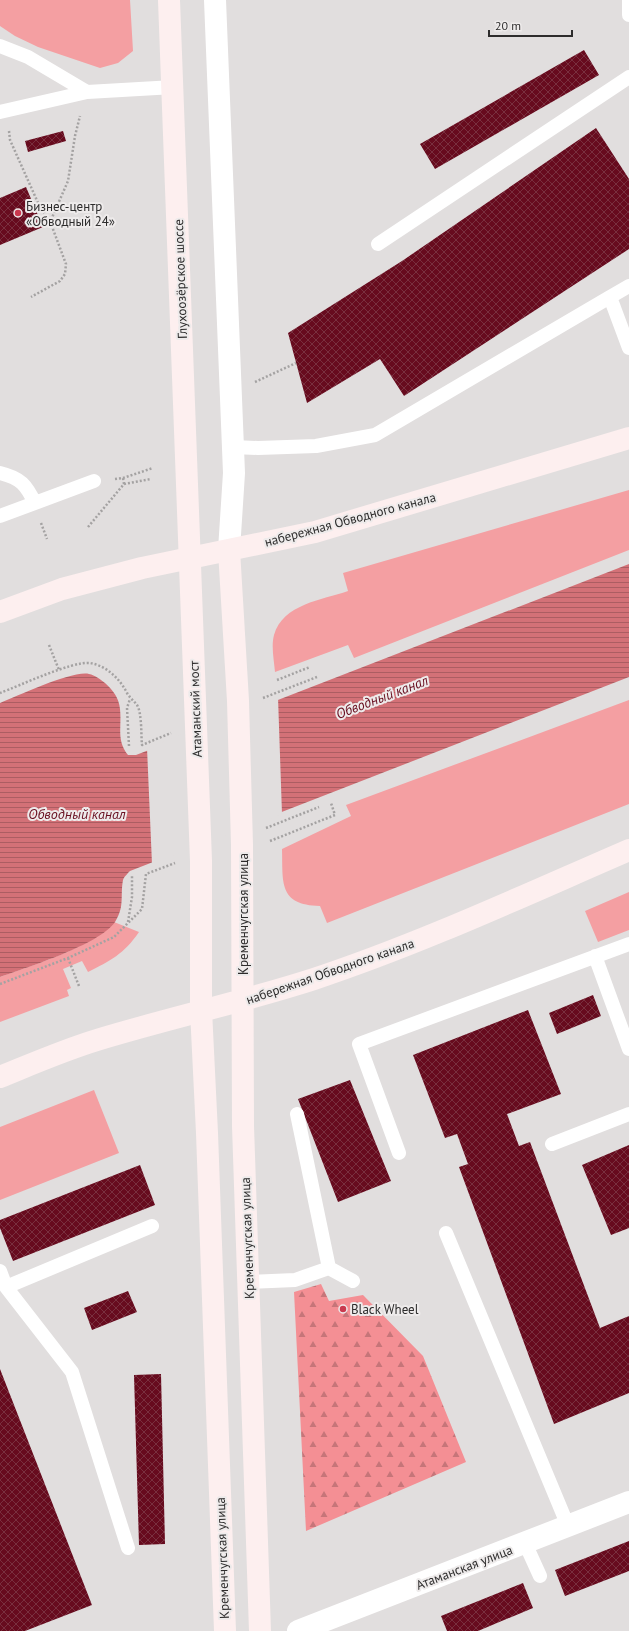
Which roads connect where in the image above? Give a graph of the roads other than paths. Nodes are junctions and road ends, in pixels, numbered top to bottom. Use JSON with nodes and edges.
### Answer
{"nodes":[{"id":1,"x":169,"y":0,"type":"edge"},
{"id":2,"x":215,"y":0,"type":"edge"},
{"id":3,"x":629,"y":0,"type":"edge"},
{"id":4,"x":629,"y":15,"type":"edge"},
{"id":5,"x":0,"y":46,"type":"edge"},
{"id":6,"x":629,"y":77,"type":"edge"},
{"id":7,"x":174,"y":87,"type":"junction"},
{"id":8,"x":87,"y":92,"type":"junction"},
{"id":9,"x":3,"y":111,"type":"edge"},
{"id":10,"x":378,"y":244,"type":"dead end"},
{"id":11,"x":629,"y":286,"type":"edge"},
{"id":12,"x":610,"y":297,"type":"junction"},
{"id":13,"x":629,"y":348,"type":"edge"},
{"id":14,"x":629,"y":438,"type":"edge"},
{"id":15,"x":233,"y":447,"type":"junction"},
{"id":16,"x":0,"y":473,"type":"edge"},
{"id":17,"x":94,"y":481,"type":"dead end"},
{"id":18,"x":35,"y":503,"type":"junction"},
{"id":19,"x":0,"y":516,"type":"edge"},
{"id":20,"x":229,"y":550,"type":"junction"},
{"id":21,"x":189,"y":558,"type":"junction"},
{"id":22,"x":0,"y":612,"type":"edge"},
{"id":23,"x":629,"y":850,"type":"edge"},
{"id":24,"x":201,"y":861,"type":"joint"},
{"id":25,"x":629,"y":944,"type":"edge"},
{"id":26,"x":595,"y":956,"type":"junction"},
{"id":27,"x":243,"y":1000,"type":"junction"},
{"id":28,"x":201,"y":1010,"type":"junction"},
{"id":29,"x":629,"y":1049,"type":"edge"},
{"id":30,"x":0,"y":1077,"type":"edge"},
{"id":31,"x":297,"y":1114,"type":"dead end"},
{"id":32,"x":629,"y":1114,"type":"edge"},
{"id":33,"x":552,"y":1144,"type":"dead end"},
{"id":34,"x":399,"y":1153,"type":"dead end"},
{"id":35,"x":152,"y":1226,"type":"dead end"},
{"id":36,"x":446,"y":1233,"type":"dead end"},
{"id":37,"x":329,"y":1268,"type":"junction"},
{"id":38,"x":0,"y":1271,"type":"edge"},
{"id":39,"x":354,"y":1281,"type":"dead end"},
{"id":40,"x":248,"y":1282,"type":"junction"},
{"id":41,"x":6,"y":1287,"type":"junction"},
{"id":42,"x":629,"y":1502,"type":"edge"},
{"id":43,"x":568,"y":1526,"type":"junction"},
{"id":44,"x":525,"y":1543,"type":"junction"},
{"id":45,"x":128,"y":1548,"type":"dead end"},
{"id":46,"x":540,"y":1576,"type":"dead end"},
{"id":47,"x":225,"y":1631,"type":"edge"},
{"id":48,"x":260,"y":1631,"type":"edge"},
{"id":49,"x":298,"y":1631,"type":"edge"}],
"edges":[{"from":1,"to":7,"type":"street","name":"Глухоозёрское шоссе"},
{"from":2,"to":15,"type":"street"},
{"from":3,"to":4,"type":"lane"},
{"from":5,"to":8,"type":"lane"},
{"from":6,"to":10,"type":"lane"},
{"from":7,"to":8,"type":"lane"},
{"from":7,"to":21,"type":"street","name":"Глухоозёрское шоссе"},
{"from":8,"to":9,"type":"lane"},
{"from":11,"to":12,"type":"lane"},
{"from":12,"to":13,"type":"lane"},
{"from":12,"to":15,"type":"lane"},
{"from":14,"to":20,"type":"street","name":"набережная Обводного канала"},
{"from":15,"to":20,"type":"street"},
{"from":16,"to":18,"type":"lane"},
{"from":17,"to":18,"type":"lane"},
{"from":18,"to":19,"type":"lane"},
{"from":20,"to":21,"type":"street","name":"набережная Обводного канала"},
{"from":20,"to":27,"type":"street","name":"Кременчугская улица"},
{"from":21,"to":22,"type":"street","name":"набережная Обводного канала"},
{"from":21,"to":24,"type":"street","name":"Атаманский мост"},
{"from":23,"to":27,"type":"street","name":"набережная Обводного канала"},
{"from":24,"to":28,"type":"street","name":"Кременчугская улица"},
{"from":25,"to":26,"type":"lane"},
{"from":26,"to":29,"type":"lane"},
{"from":26,"to":34,"type":"lane"},
{"from":27,"to":28,"type":"street","name":"набережная Обводного канала"},
{"from":27,"to":40,"type":"street","name":"Кременчугская улица"},
{"from":28,"to":30,"type":"street","name":"набережная Обводного канала"},
{"from":28,"to":47,"type":"street","name":"Кременчугская улица"},
{"from":31,"to":37,"type":"lane"},
{"from":32,"to":33,"type":"lane"},
{"from":35,"to":41,"type":"lane"},
{"from":36,"to":43,"type":"lane"},
{"from":37,"to":39,"type":"lane"},
{"from":37,"to":40,"type":"lane"},
{"from":38,"to":41,"type":"lane"},
{"from":40,"to":48,"type":"street","name":"Кременчугская улица"},
{"from":41,"to":45,"type":"lane"},
{"from":42,"to":43,"type":"street","name":"Атаманская улица"},
{"from":43,"to":44,"type":"street","name":"Атаманская улица"},
{"from":44,"to":46,"type":"lane"},
{"from":44,"to":49,"type":"street","name":"Атаманская улица"}]}
